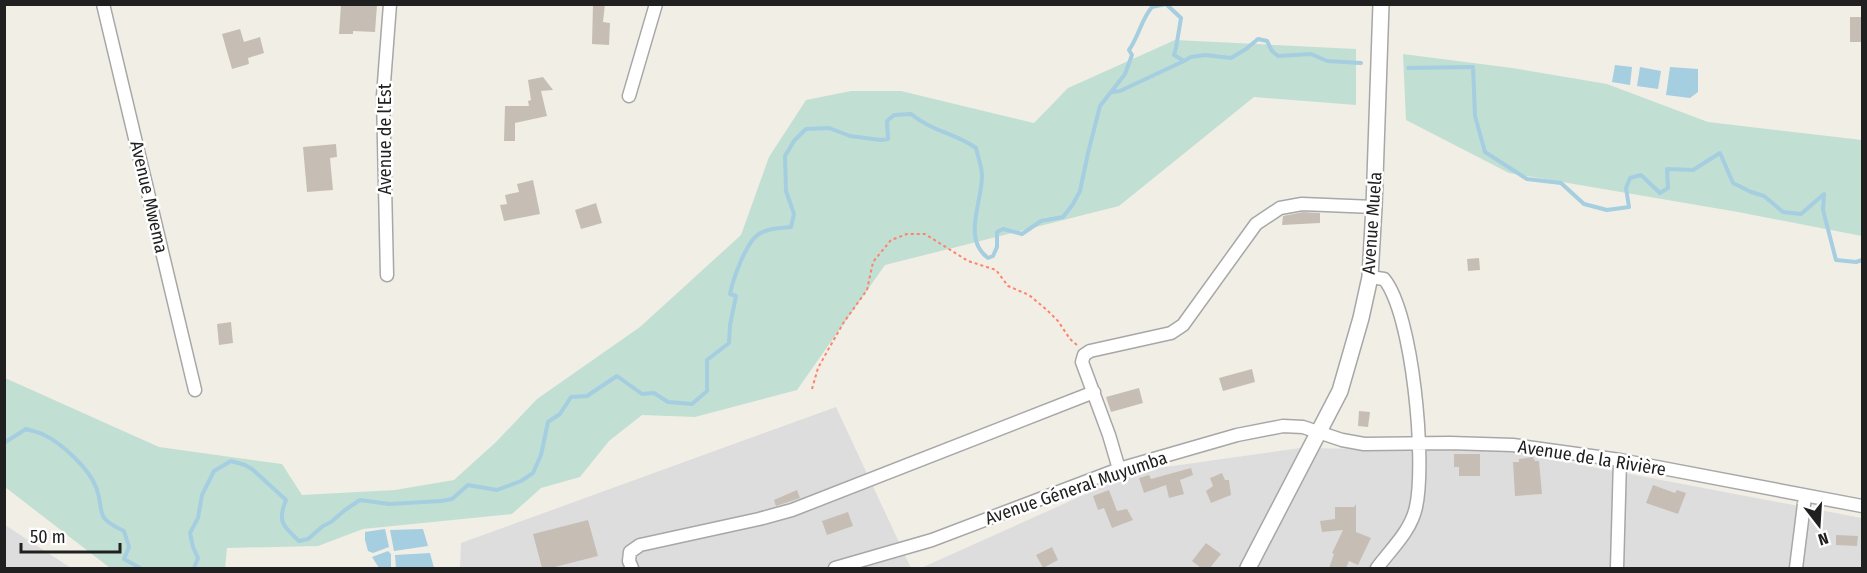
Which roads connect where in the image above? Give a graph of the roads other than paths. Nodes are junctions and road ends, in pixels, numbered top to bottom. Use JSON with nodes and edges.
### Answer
{"nodes":[{"id":1,"x":103,"y":4,"type":"edge"},
{"id":2,"x":390,"y":4,"type":"edge"},
{"id":3,"x":656,"y":4,"type":"edge"},
{"id":4,"x":1381,"y":4,"type":"edge"},
{"id":5,"x":629,"y":96,"type":"dead end"},
{"id":6,"x":1374,"y":207,"type":"junction"},
{"id":7,"x":387,"y":274,"type":"dead end"},
{"id":8,"x":1370,"y":277,"type":"junction"},
{"id":9,"x":195,"y":390,"type":"dead end"},
{"id":10,"x":1094,"y":392,"type":"junction"},
{"id":11,"x":1320,"y":432,"type":"junction"},
{"id":12,"x":1418,"y":443,"type":"junction"},
{"id":13,"x":1620,"y":460,"type":"junction"},
{"id":14,"x":1119,"y":469,"type":"junction"},
{"id":15,"x":1805,"y":496,"type":"junction"},
{"id":16,"x":1863,"y":506,"type":"edge"},
{"id":17,"x":632,"y":568,"type":"edge"},
{"id":18,"x":835,"y":568,"type":"edge"},
{"id":19,"x":1248,"y":568,"type":"edge"},
{"id":20,"x":1377,"y":568,"type":"edge"},
{"id":21,"x":1617,"y":568,"type":"edge"},
{"id":22,"x":1796,"y":568,"type":"edge"}],
"edges":[{"from":1,"to":9,"type":"street","name":"Avenue Mwema"},
{"from":2,"to":7,"type":"street","name":"Avenue de l'Est"},
{"from":3,"to":5,"type":"street"},
{"from":4,"to":6,"type":"street","name":"Avenue Muela"},
{"from":6,"to":8,"type":"street","name":"Avenue Muela"},
{"from":6,"to":10,"type":"street"},
{"from":8,"to":11,"type":"street","name":"Avenue Muela"},
{"from":8,"to":12,"type":"street"},
{"from":10,"to":14,"type":"street"},
{"from":10,"to":17,"type":"street"},
{"from":11,"to":12,"type":"street","name":"Avenue de la Rivière"},
{"from":11,"to":14,"type":"street","name":"Avenue Géneral Muyumba"},
{"from":11,"to":19,"type":"street","name":"Avenue Muela"},
{"from":12,"to":13,"type":"street","name":"Avenue de la Rivière"},
{"from":12,"to":20,"type":"street"},
{"from":13,"to":15,"type":"street","name":"Avenue de la Rivière"},
{"from":13,"to":21,"type":"street"},
{"from":14,"to":18,"type":"street","name":"Avenue Géneral Muyumba"},
{"from":15,"to":16,"type":"street","name":"Avenue de la Rivière"},
{"from":15,"to":22,"type":"street"}]}
